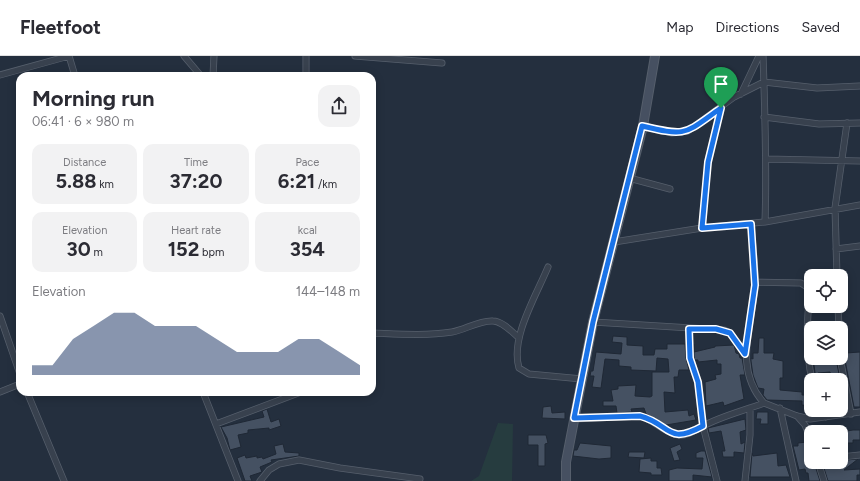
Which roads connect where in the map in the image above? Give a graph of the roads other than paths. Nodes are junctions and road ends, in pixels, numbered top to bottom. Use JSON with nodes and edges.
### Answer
{"nodes":[{"id":1,"x":69,"y":56,"type":"edge"},
{"id":2,"x":184,"y":56,"type":"edge"},
{"id":3,"x":214,"y":56,"type":"edge"},
{"id":4,"x":306,"y":56,"type":"edge"},
{"id":5,"x":355,"y":56,"type":"edge"},
{"id":6,"x":655,"y":56,"type":"edge"},
{"id":7,"x":759,"y":56,"type":"edge"},
{"id":8,"x":763,"y":56,"type":"edge"},
{"id":9,"x":442,"y":63,"type":"dead end"},
{"id":10,"x":74,"y":72,"type":"edge"},
{"id":11,"x":198,"y":72,"type":"edge"},
{"id":12,"x":213,"y":72,"type":"edge"},
{"id":13,"x":306,"y":72,"type":"edge"},
{"id":14,"x":0,"y":75,"type":"edge"},
{"id":15,"x":764,"y":82,"type":"junction"},
{"id":16,"x":860,"y":86,"type":"edge"},
{"id":17,"x":740,"y":94,"type":"junction"},
{"id":18,"x":721,"y":108,"type":"junction"},
{"id":19,"x":764,"y":117,"type":"junction"},
{"id":20,"x":847,"y":123,"type":"junction"},
{"id":21,"x":860,"y":123,"type":"edge"},
{"id":22,"x":642,"y":126,"type":"junction"},
{"id":23,"x":766,"y":159,"type":"junction"},
{"id":24,"x":841,"y":161,"type":"junction"},
{"id":25,"x":860,"y":161,"type":"edge"},
{"id":26,"x":629,"y":178,"type":"junction"},
{"id":27,"x":670,"y":189,"type":"dead end"},
{"id":28,"x":860,"y":205,"type":"edge"},
{"id":29,"x":834,"y":208,"type":"junction"},
{"id":30,"x":765,"y":222,"type":"junction"},
{"id":31,"x":751,"y":224,"type":"junction"},
{"id":32,"x":702,"y":228,"type":"junction"},
{"id":33,"x":614,"y":242,"type":"junction"},
{"id":34,"x":860,"y":246,"type":"edge"},
{"id":35,"x":836,"y":249,"type":"junction"},
{"id":36,"x":548,"y":267,"type":"dead end"},
{"id":37,"x":837,"y":269,"type":"edge"},
{"id":38,"x":755,"y":282,"type":"junction"},
{"id":39,"x":0,"y":316,"type":"edge"},
{"id":40,"x":593,"y":322,"type":"junction"},
{"id":41,"x":689,"y":329,"type":"junction"},
{"id":42,"x":376,"y":334,"type":"edge"},
{"id":43,"x":518,"y":337,"type":"junction"},
{"id":44,"x":745,"y":354,"type":"junction"},
{"id":45,"x":16,"y":362,"type":"edge"},
{"id":46,"x":841,"y":365,"type":"edge"},
{"id":47,"x":811,"y":373,"type":"edge"},
{"id":48,"x":582,"y":379,"type":"junction"},
{"id":49,"x":16,"y":386,"type":"edge"},
{"id":50,"x":0,"y":392,"type":"edge"},
{"id":51,"x":29,"y":396,"type":"edge"},
{"id":52,"x":206,"y":396,"type":"edge"},
{"id":53,"x":290,"y":396,"type":"edge"},
{"id":54,"x":764,"y":403,"type":"junction"},
{"id":55,"x":750,"y":408,"type":"junction"},
{"id":56,"x":780,"y":408,"type":"junction"},
{"id":57,"x":860,"y":412,"type":"edge"},
{"id":58,"x":850,"y":414,"type":"joint"},
{"id":59,"x":797,"y":416,"type":"junction"},
{"id":60,"x":826,"y":417,"type":"edge"},
{"id":61,"x":574,"y":418,"type":"junction"},
{"id":62,"x":216,"y":424,"type":"junction"},
{"id":63,"x":805,"y":425,"type":"edge"},
{"id":64,"x":703,"y":426,"type":"junction"},
{"id":65,"x":860,"y":455,"type":"edge"},
{"id":66,"x":848,"y":456,"type":"edge"},
{"id":67,"x":820,"y":469,"type":"edge"},
{"id":68,"x":420,"y":479,"type":"dead end"},
{"id":69,"x":64,"y":481,"type":"edge"},
{"id":70,"x":238,"y":481,"type":"edge"},
{"id":71,"x":260,"y":481,"type":"edge"},
{"id":72,"x":566,"y":481,"type":"edge"},
{"id":73,"x":716,"y":481,"type":"edge"},
{"id":74,"x":745,"y":481,"type":"edge"},
{"id":75,"x":796,"y":481,"type":"edge"},
{"id":76,"x":824,"y":481,"type":"edge"}],
"edges":[{"from":1,"to":10,"type":"street"},
{"from":1,"to":14,"type":"street"},
{"from":2,"to":11,"type":"street"},
{"from":3,"to":12,"type":"street"},
{"from":4,"to":13,"type":"street"},
{"from":5,"to":9,"type":"street"},
{"from":6,"to":22,"type":"street"},
{"from":7,"to":17,"type":"street"},
{"from":8,"to":15,"type":"street"},
{"from":15,"to":16,"type":"street"},
{"from":15,"to":17,"type":"street"},
{"from":15,"to":19,"type":"street"},
{"from":17,"to":18,"type":"street"},
{"from":18,"to":22,"type":"street"},
{"from":18,"to":32,"type":"street"},
{"from":19,"to":20,"type":"street"},
{"from":19,"to":23,"type":"street"},
{"from":20,"to":21,"type":"street"},
{"from":20,"to":24,"type":"street"},
{"from":22,"to":26,"type":"street"},
{"from":23,"to":24,"type":"street"},
{"from":23,"to":30,"type":"street"},
{"from":24,"to":25,"type":"street"},
{"from":24,"to":29,"type":"street"},
{"from":26,"to":27,"type":"street"},
{"from":26,"to":33,"type":"street"},
{"from":28,"to":29,"type":"street"},
{"from":29,"to":30,"type":"street"},
{"from":29,"to":35,"type":"street"},
{"from":30,"to":31,"type":"street"},
{"from":31,"to":32,"type":"street"},
{"from":31,"to":38,"type":"street"},
{"from":32,"to":33,"type":"street"},
{"from":33,"to":40,"type":"street"},
{"from":34,"to":35,"type":"street"},
{"from":35,"to":37,"type":"street"},
{"from":36,"to":43,"type":"street"},
{"from":38,"to":44,"type":"street"},
{"from":38,"to":47,"type":"street"},
{"from":39,"to":45,"type":"street"},
{"from":40,"to":41,"type":"street"},
{"from":40,"to":48,"type":"street"},
{"from":41,"to":44,"type":"street"},
{"from":41,"to":64,"type":"street"},
{"from":42,"to":43,"type":"street"},
{"from":43,"to":48,"type":"street"},
{"from":44,"to":54,"type":"street"},
{"from":46,"to":58,"type":"street"},
{"from":48,"to":61,"type":"street"},
{"from":49,"to":50,"type":"street"},
{"from":51,"to":69,"type":"street"},
{"from":52,"to":62,"type":"street"},
{"from":53,"to":62,"type":"street"},
{"from":54,"to":55,"type":"street"},
{"from":54,"to":56,"type":"street"},
{"from":55,"to":64,"type":"street"},
{"from":55,"to":74,"type":"street"},
{"from":56,"to":59,"type":"street"},
{"from":56,"to":75,"type":"street"},
{"from":57,"to":58,"type":"street"},
{"from":59,"to":60,"type":"street"},
{"from":59,"to":63,"type":"street"},
{"from":61,"to":64,"type":"street"},
{"from":61,"to":72,"type":"street"},
{"from":62,"to":70,"type":"street"},
{"from":64,"to":73,"type":"street"},
{"from":65,"to":66,"type":"street"},
{"from":67,"to":76,"type":"street"},
{"from":68,"to":71,"type":"street"}]}
